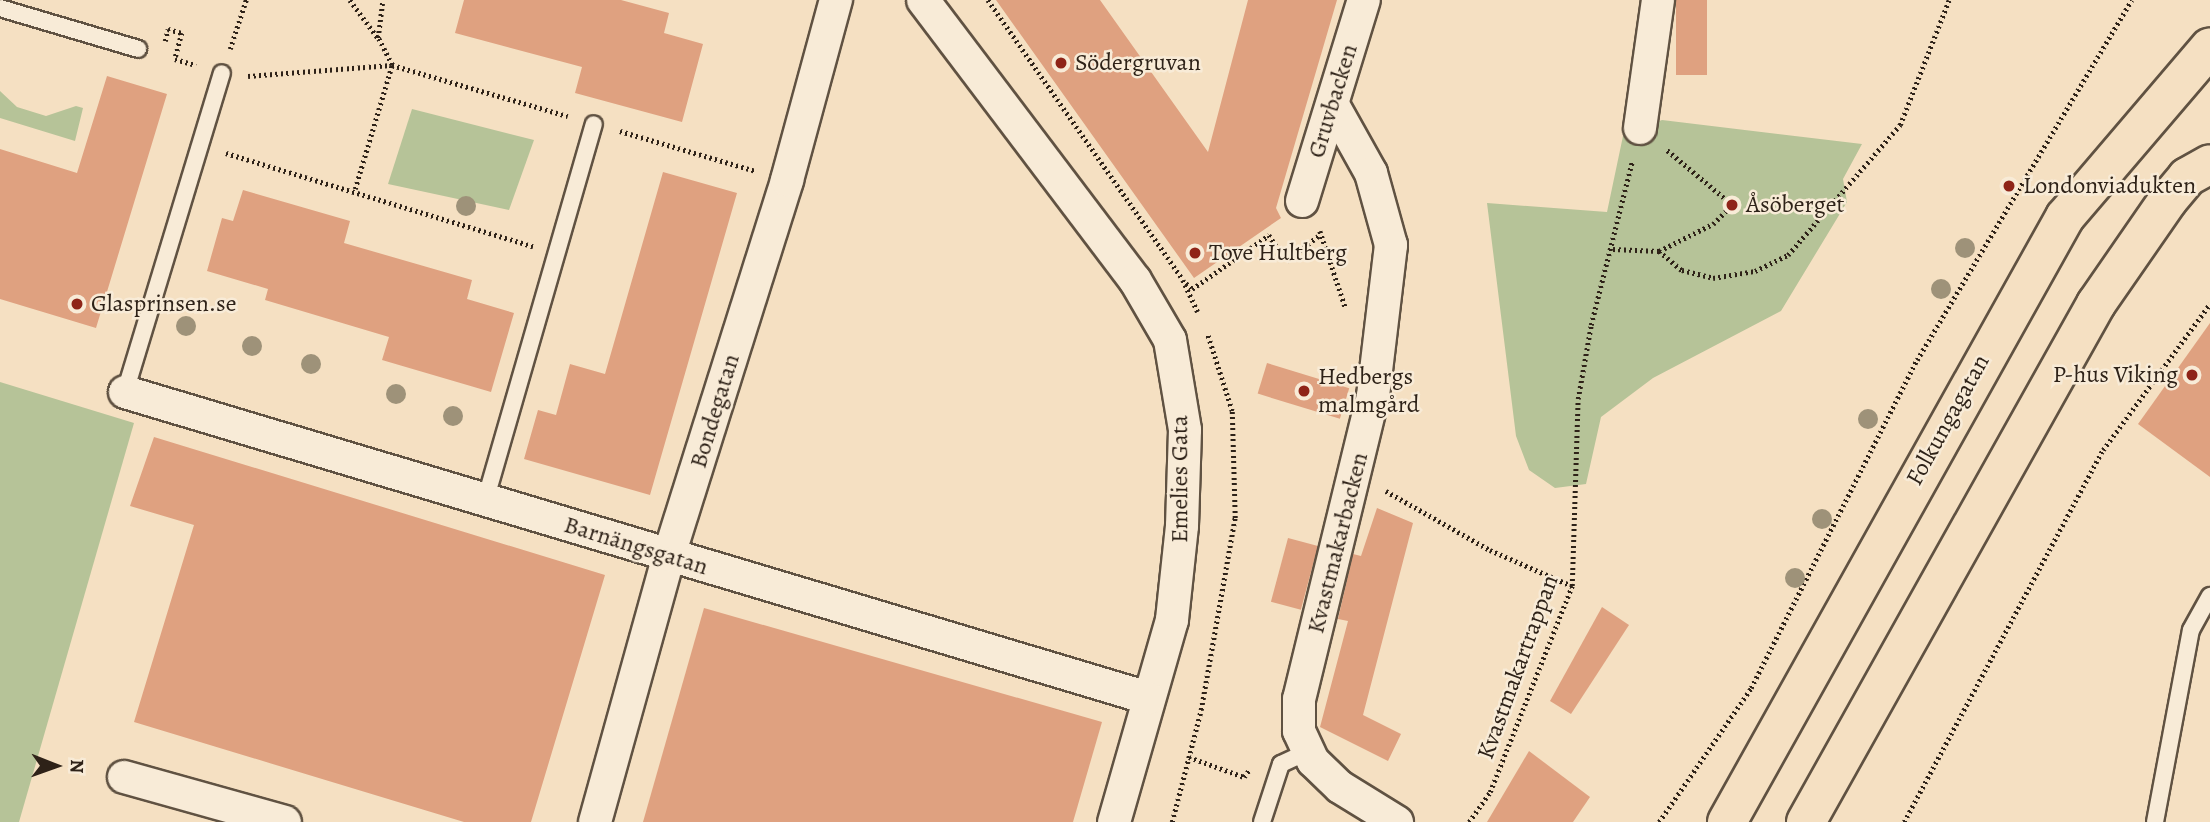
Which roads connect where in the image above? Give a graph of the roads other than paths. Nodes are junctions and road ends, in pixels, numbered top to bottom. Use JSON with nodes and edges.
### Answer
{"nodes":[{"id":1,"x":836,"y":0,"type":"edge"},
{"id":2,"x":923,"y":0,"type":"edge"},
{"id":3,"x":1364,"y":0,"type":"edge"},
{"id":4,"x":1658,"y":0,"type":"edge"},
{"id":5,"x":0,"y":8,"type":"edge"},
{"id":6,"x":2210,"y":47,"type":"edge"},
{"id":7,"x":138,"y":49,"type":"road end"},
{"id":8,"x":222,"y":74,"type":"road end"},
{"id":9,"x":1333,"y":105,"type":"junction"},
{"id":10,"x":594,"y":124,"type":"road end"},
{"id":11,"x":1640,"y":128,"type":"road end"},
{"id":12,"x":2202,"y":164,"type":"edge"},
{"id":13,"x":1301,"y":201,"type":"dead end"},
{"id":14,"x":125,"y":392,"type":"joint"},
{"id":15,"x":485,"y":501,"type":"junction"},
{"id":16,"x":669,"y":555,"type":"junction"},
{"id":17,"x":2210,"y":596,"type":"edge"},
{"id":18,"x":1148,"y":698,"type":"junction"},
{"id":19,"x":1308,"y":751,"type":"junction"},
{"id":20,"x":124,"y":777,"type":"dead end"},
{"id":21,"x":285,"y":822,"type":"edge"},
{"id":22,"x":594,"y":822,"type":"edge"},
{"id":23,"x":1114,"y":822,"type":"edge"},
{"id":24,"x":1262,"y":822,"type":"edge"},
{"id":25,"x":1397,"y":822,"type":"edge"},
{"id":26,"x":1727,"y":822,"type":"edge"},
{"id":27,"x":1806,"y":822,"type":"edge"},
{"id":28,"x":2155,"y":822,"type":"edge"}],
"edges":[{"from":1,"to":16,"type":"street","name":"Bondegatan"},
{"from":2,"to":18,"type":"street","name":"Emelies Gata"},
{"from":3,"to":9,"type":"street","name":"Gruvbacken"},
{"from":4,"to":11,"type":"street"},
{"from":5,"to":7,"type":"lane"},
{"from":6,"to":26,"type":"main road","name":"Folkungagatan"},
{"from":8,"to":14,"type":"lane"},
{"from":9,"to":13,"type":"street","name":"Gruvbacken"},
{"from":9,"to":19,"type":"street","name":"Kvastmakarbacken"},
{"from":10,"to":15,"type":"lane"},
{"from":12,"to":27,"type":"main road"},
{"from":14,"to":15,"type":"street","name":"Barnängsgatan"},
{"from":15,"to":16,"type":"street","name":"Barnängsgatan"},
{"from":16,"to":18,"type":"street","name":"Barnängsgatan"},
{"from":16,"to":22,"type":"street","name":"Bondegatan"},
{"from":17,"to":28,"type":"lane"},
{"from":18,"to":23,"type":"street","name":"Emelies Gata"},
{"from":19,"to":24,"type":"lane"},
{"from":19,"to":25,"type":"street","name":"Kvastmakarbacken"},
{"from":20,"to":21,"type":"street"}]}
